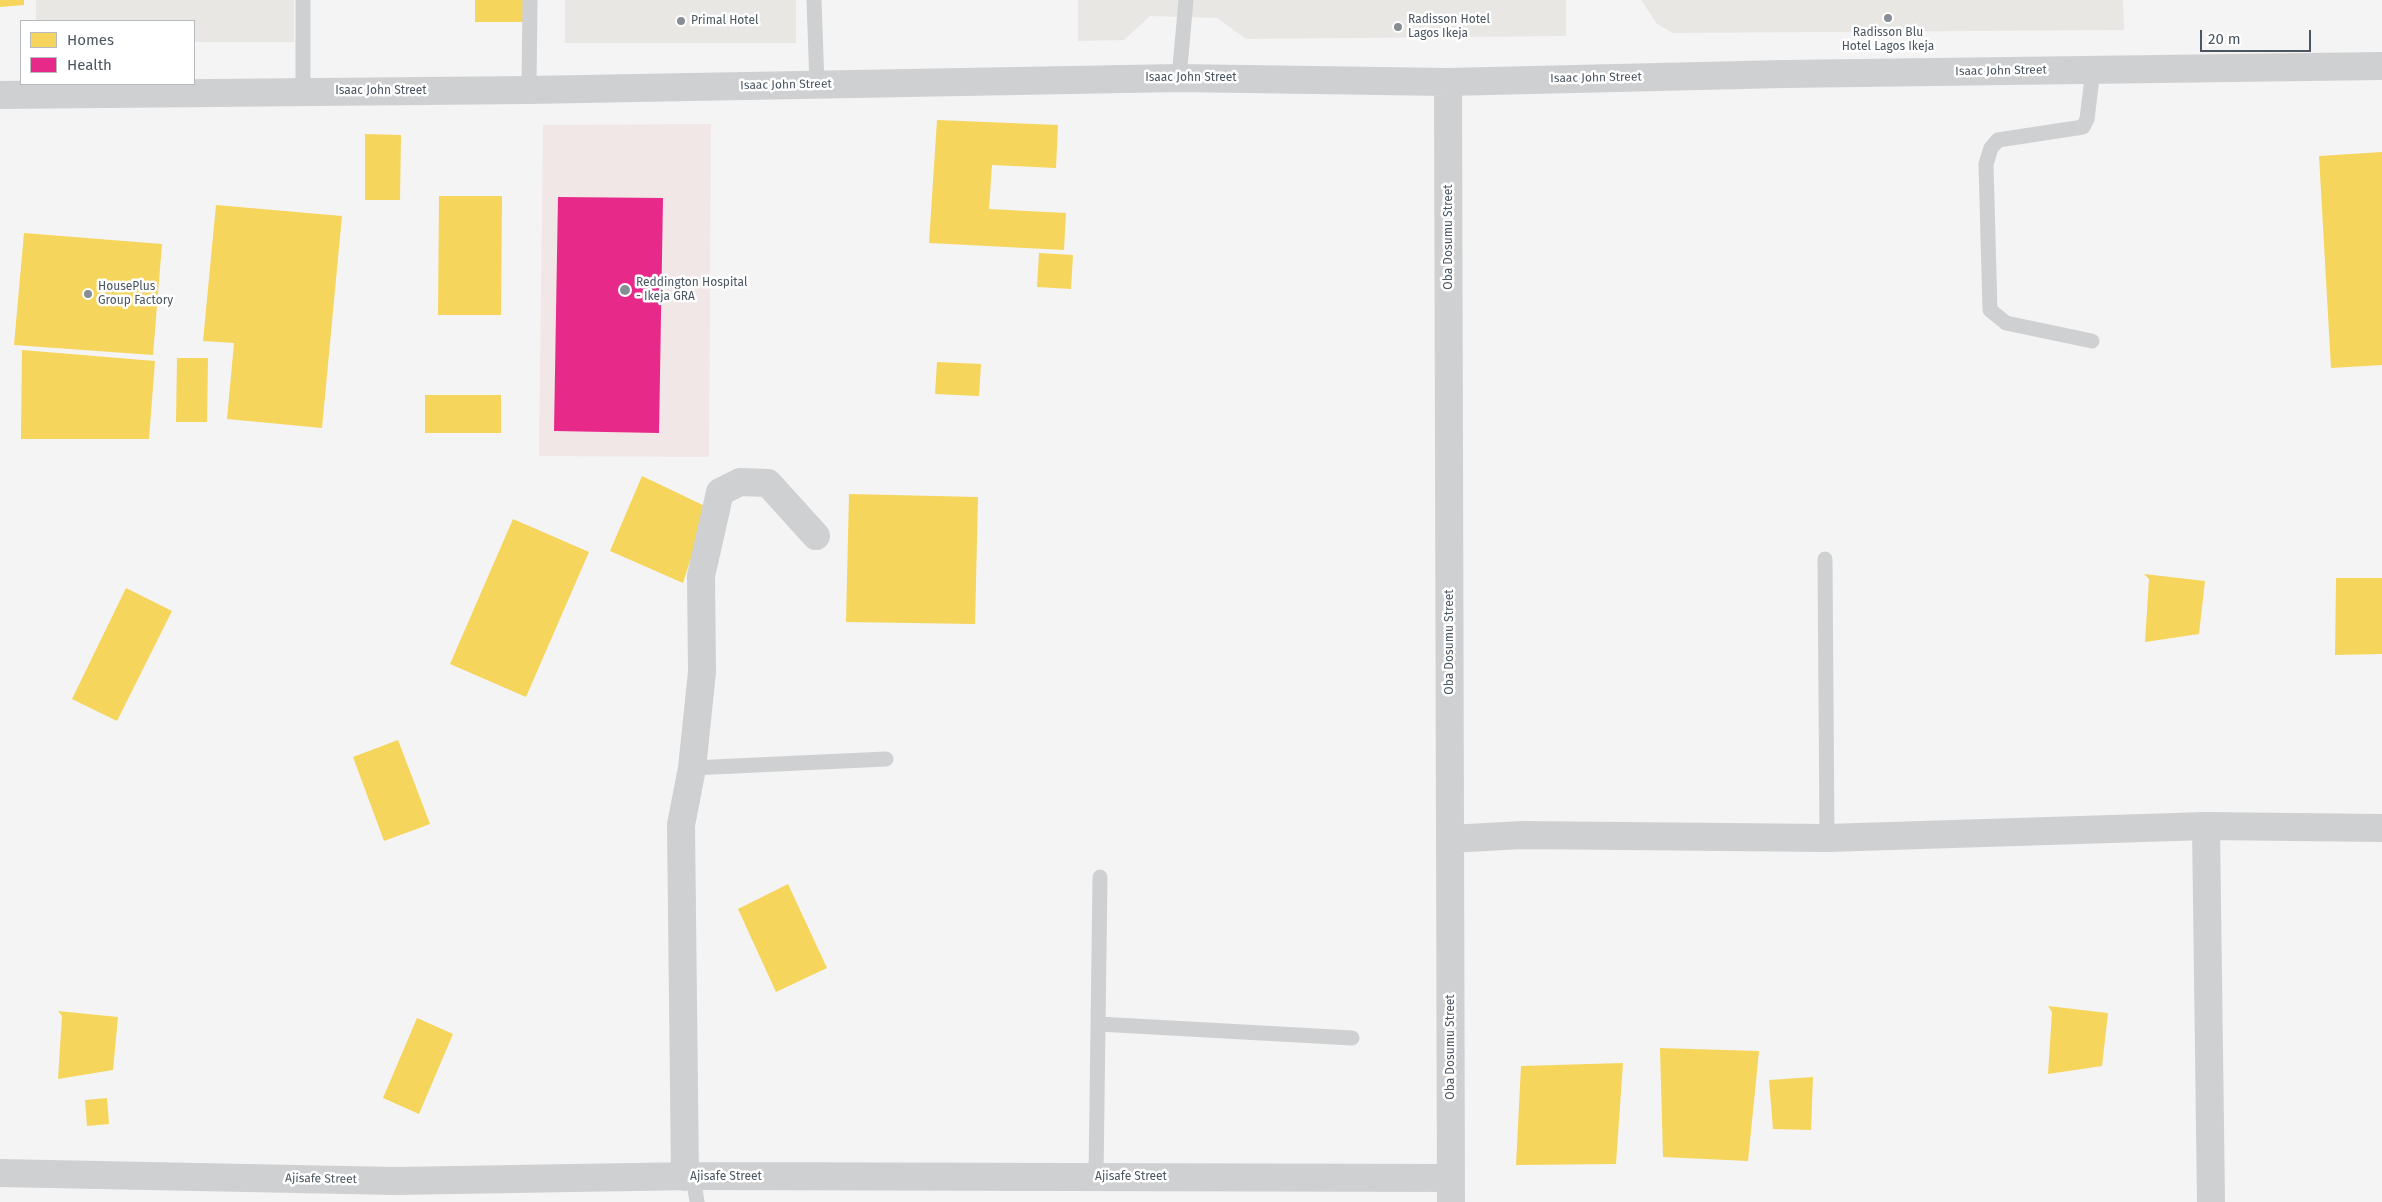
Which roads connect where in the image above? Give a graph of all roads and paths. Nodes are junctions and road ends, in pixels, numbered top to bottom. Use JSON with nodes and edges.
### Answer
{"nodes":[{"id":1,"x":303,"y":0,"type":"edge"},
{"id":2,"x":530,"y":0,"type":"edge"},
{"id":3,"x":814,"y":0,"type":"edge"},
{"id":4,"x":1186,"y":0,"type":"edge"},
{"id":5,"x":2382,"y":66,"type":"edge"},
{"id":6,"x":2093,"y":70,"type":"junction"},
{"id":7,"x":1179,"y":78,"type":"junction"},
{"id":8,"x":1448,"y":82,"type":"junction"},
{"id":9,"x":817,"y":84,"type":"junction"},
{"id":10,"x":529,"y":90,"type":"junction"},
{"id":11,"x":303,"y":92,"type":"junction"},
{"id":12,"x":0,"y":95,"type":"edge"},
{"id":13,"x":2092,"y":340,"type":"dead end"},
{"id":14,"x":816,"y":536,"type":"dead end"},
{"id":15,"x":1825,"y":559,"type":"dead end"},
{"id":16,"x":886,"y":760,"type":"dead end"},
{"id":17,"x":692,"y":768,"type":"junction"},
{"id":18,"x":2206,"y":826,"type":"junction"},
{"id":19,"x":2382,"y":828,"type":"edge"},
{"id":20,"x":1827,"y":838,"type":"junction"},
{"id":21,"x":1450,"y":839,"type":"junction"},
{"id":22,"x":1100,"y":877,"type":"dead end"},
{"id":23,"x":1098,"y":1024,"type":"junction"},
{"id":24,"x":1352,"y":1038,"type":"dead end"},
{"id":25,"x":0,"y":1173,"type":"edge"},
{"id":26,"x":1096,"y":1177,"type":"junction"},
{"id":27,"x":692,"y":1185,"type":"edge"},
{"id":28,"x":1451,"y":1190,"type":"edge"},
{"id":29,"x":2212,"y":1202,"type":"edge"}],
"edges":[{"from":1,"to":11,"type":"lane"},
{"from":2,"to":10,"type":"lane"},
{"from":3,"to":9,"type":"lane"},
{"from":4,"to":7,"type":"lane"},
{"from":5,"to":6,"type":"street","name":"Isaac John Street"},
{"from":6,"to":8,"type":"street","name":"Isaac John Street"},
{"from":6,"to":13,"type":"lane"},
{"from":7,"to":8,"type":"street","name":"Isaac John Street"},
{"from":7,"to":9,"type":"street","name":"Isaac John Street"},
{"from":8,"to":21,"type":"street","name":"Oba Dosumu Street"},
{"from":9,"to":10,"type":"street","name":"Isaac John Street"},
{"from":10,"to":11,"type":"street","name":"Isaac John Street"},
{"from":11,"to":12,"type":"street","name":"Isaac John Street"},
{"from":14,"to":17,"type":"street"},
{"from":15,"to":20,"type":"lane"},
{"from":16,"to":17,"type":"lane"},
{"from":17,"to":27,"type":"street"},
{"from":18,"to":19,"type":"street"},
{"from":18,"to":20,"type":"street"},
{"from":18,"to":29,"type":"street"},
{"from":20,"to":21,"type":"street"},
{"from":21,"to":28,"type":"street","name":"Oba Dosumu Street"},
{"from":22,"to":23,"type":"lane"},
{"from":23,"to":24,"type":"lane"},
{"from":23,"to":26,"type":"lane"},
{"from":25,"to":27,"type":"street","name":"Ajisafe Street"},
{"from":26,"to":27,"type":"street","name":"Ajisafe Street"},
{"from":26,"to":28,"type":"street","name":"Ajisafe Street"}]}
